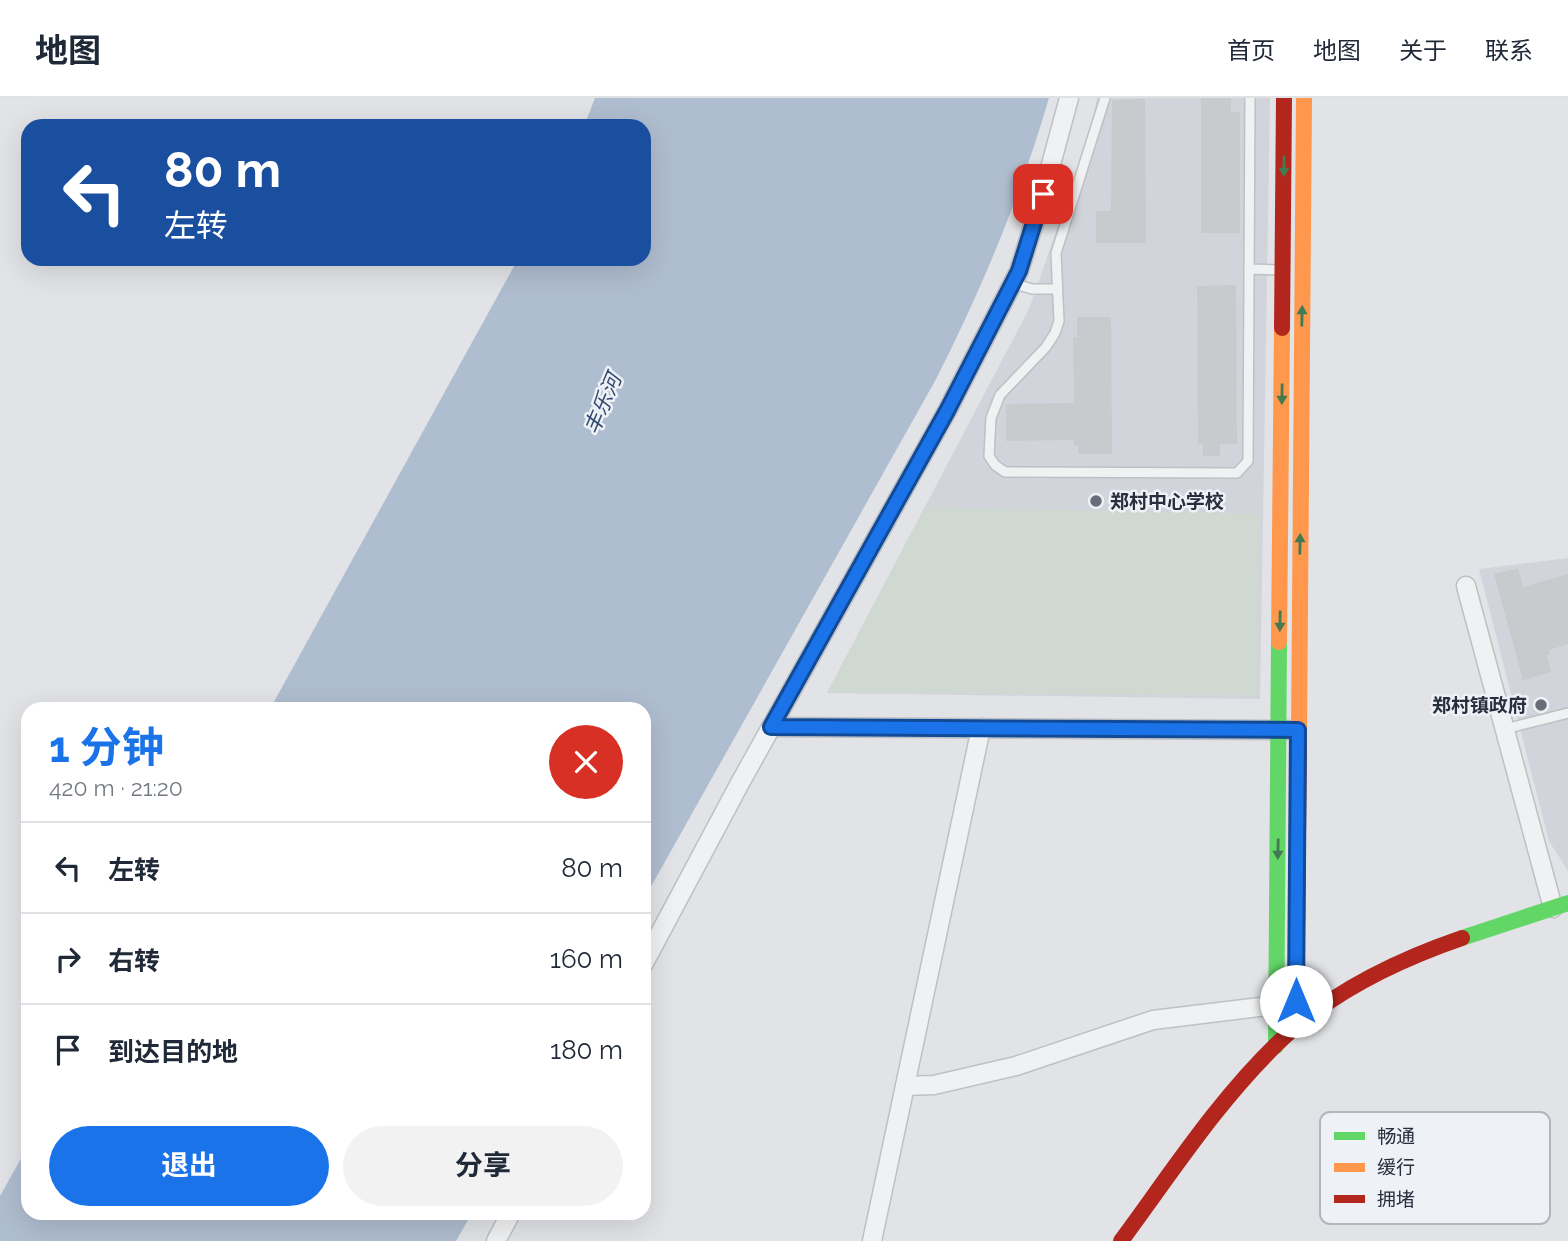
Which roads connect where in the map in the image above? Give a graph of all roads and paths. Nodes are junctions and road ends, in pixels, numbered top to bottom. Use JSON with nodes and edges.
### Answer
{"nodes":[{"id":1,"x":1069,"y":98,"type":"edge"},
{"id":2,"x":1105,"y":98,"type":"edge"},
{"id":3,"x":1250,"y":98,"type":"edge"},
{"id":4,"x":1284,"y":98,"type":"edge"},
{"id":5,"x":1304,"y":98,"type":"edge"},
{"id":6,"x":1249,"y":270,"type":"junction"},
{"id":7,"x":1283,"y":270,"type":"junction"},
{"id":8,"x":1012,"y":283,"type":"junction"},
{"id":9,"x":1057,"y":289,"type":"junction"},
{"id":10,"x":1466,"y":586,"type":"dead end"},
{"id":11,"x":1568,"y":713,"type":"edge"},
{"id":12,"x":771,"y":727,"type":"junction"},
{"id":13,"x":981,"y":728,"type":"junction"},
{"id":14,"x":1505,"y":729,"type":"junction"},
{"id":15,"x":1279,"y":730,"type":"junction"},
{"id":16,"x":1298,"y":730,"type":"junction"},
{"id":17,"x":1561,"y":905,"type":"edge"},
{"id":18,"x":651,"y":950,"type":"edge"},
{"id":19,"x":1276,"y":1005,"type":"junction"},
{"id":20,"x":1296,"y":1028,"type":"junction"},
{"id":21,"x":1276,"y":1046,"type":"junction"},
{"id":22,"x":905,"y":1086,"type":"junction"},
{"id":23,"x":507,"y":1220,"type":"edge"},
{"id":24,"x":496,"y":1241,"type":"edge"},
{"id":25,"x":872,"y":1241,"type":"edge"},
{"id":26,"x":1121,"y":1241,"type":"edge"}],
"edges":[{"from":1,"to":8,"type":"street"},
{"from":2,"to":9,"type":"lane"},
{"from":3,"to":6,"type":"lane"},
{"from":4,"to":7,"type":"street","one_way":true},
{"from":16,"to":5,"type":"street","one_way":true},
{"from":6,"to":7,"type":"lane"},
{"from":6,"to":9,"type":"lane"},
{"from":7,"to":15,"type":"street","one_way":true},
{"from":8,"to":9,"type":"lane"},
{"from":8,"to":12,"type":"street"},
{"from":10,"to":14,"type":"street"},
{"from":11,"to":14,"type":"lane"},
{"from":12,"to":13,"type":"street"},
{"from":12,"to":18,"type":"street"},
{"from":13,"to":15,"type":"street"},
{"from":13,"to":22,"type":"street"},
{"from":14,"to":17,"type":"street"},
{"from":15,"to":16,"type":"street"},
{"from":15,"to":19,"type":"street","one_way":true},
{"from":16,"to":20,"type":"street"},
{"from":17,"to":20,"type":"street"},
{"from":19,"to":21,"type":"street"},
{"from":19,"to":22,"type":"street"},
{"from":20,"to":21,"type":"street"},
{"from":21,"to":26,"type":"street"},
{"from":22,"to":25,"type":"street"},
{"from":23,"to":24,"type":"street"}]}
